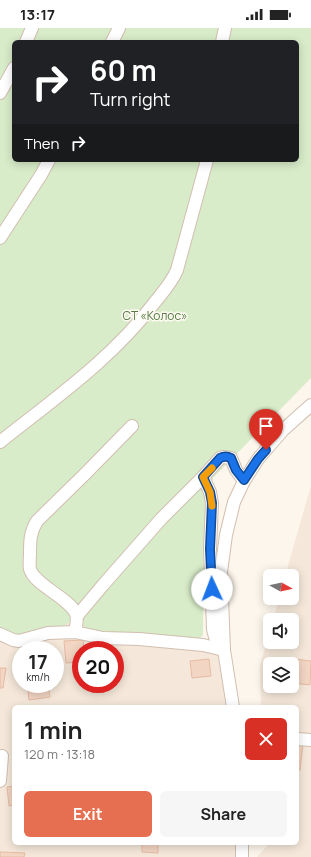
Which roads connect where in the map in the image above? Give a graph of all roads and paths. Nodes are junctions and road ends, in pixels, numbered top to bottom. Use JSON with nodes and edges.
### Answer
{"nodes":[{"id":1,"x":32,"y":28,"type":"edge"},
{"id":2,"x":119,"y":28,"type":"edge"},
{"id":3,"x":225,"y":28,"type":"edge"},
{"id":4,"x":27,"y":40,"type":"edge"},
{"id":5,"x":113,"y":40,"type":"edge"},
{"id":6,"x":222,"y":40,"type":"edge"},
{"id":7,"x":12,"y":72,"type":"edge"},
{"id":8,"x":0,"y":93,"type":"edge"},
{"id":9,"x":48,"y":162,"type":"edge"},
{"id":10,"x":206,"y":162,"type":"edge"},
{"id":11,"x":0,"y":238,"type":"edge"},
{"id":12,"x":311,"y":405,"type":"edge"},
{"id":13,"x":132,"y":426,"type":"dead end"},
{"id":14,"x":0,"y":442,"type":"edge"},
{"id":15,"x":203,"y":477,"type":"junction"},
{"id":16,"x":244,"y":480,"type":"junction"},
{"id":17,"x":77,"y":616,"type":"junction"},
{"id":18,"x":75,"y":632,"type":"junction"},
{"id":19,"x":0,"y":634,"type":"edge"},
{"id":20,"x":224,"y":650,"type":"junction"},
{"id":21,"x":233,"y":705,"type":"edge"},
{"id":22,"x":299,"y":739,"type":"edge"},
{"id":23,"x":311,"y":740,"type":"edge"},
{"id":24,"x":2,"y":756,"type":"dead end"},
{"id":25,"x":0,"y":781,"type":"edge"},
{"id":26,"x":242,"y":845,"type":"edge"},
{"id":27,"x":242,"y":857,"type":"edge"}],
"edges":[{"from":1,"to":4,"type":"street"},
{"from":2,"to":5,"type":"street"},
{"from":3,"to":6,"type":"street"},
{"from":7,"to":8,"type":"street"},
{"from":9,"to":11,"type":"street"},
{"from":10,"to":14,"type":"street"},
{"from":12,"to":16,"type":"street"},
{"from":13,"to":17,"type":"street"},
{"from":15,"to":16,"type":"street"},
{"from":15,"to":17,"type":"street"},
{"from":15,"to":20,"type":"street"},
{"from":16,"to":20,"type":"street"},
{"from":17,"to":18,"type":"street"},
{"from":18,"to":19,"type":"street"},
{"from":18,"to":20,"type":"street"},
{"from":20,"to":21,"type":"street"},
{"from":22,"to":23,"type":"street"},
{"from":24,"to":25,"type":"street"},
{"from":26,"to":27,"type":"street"}]}
